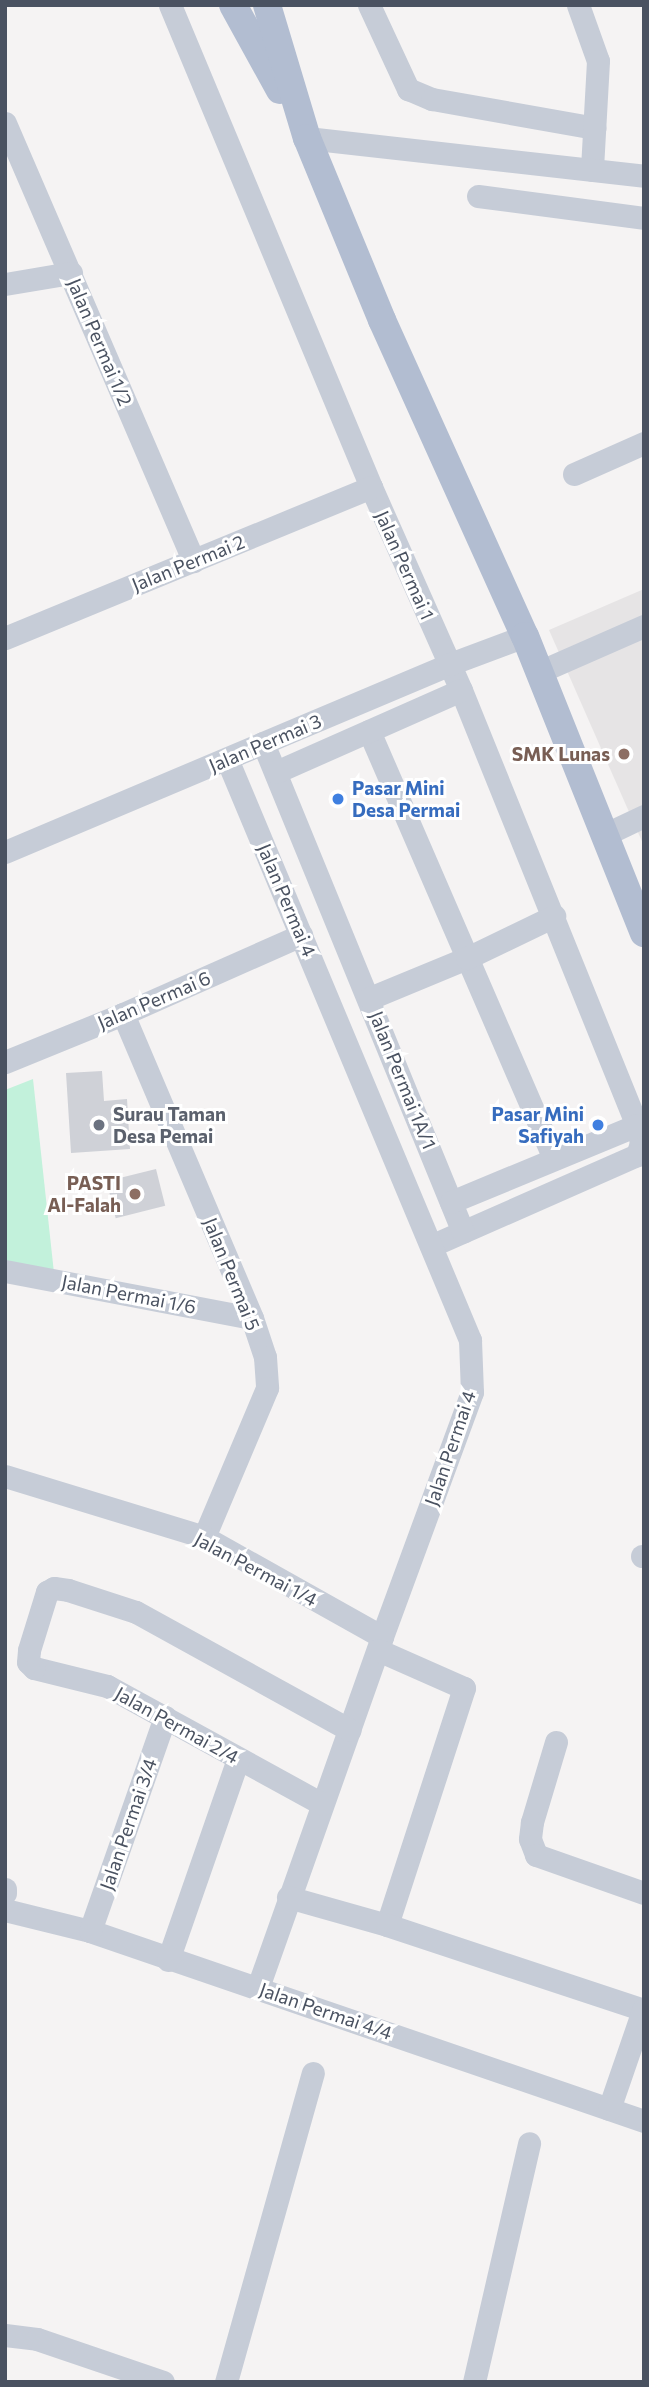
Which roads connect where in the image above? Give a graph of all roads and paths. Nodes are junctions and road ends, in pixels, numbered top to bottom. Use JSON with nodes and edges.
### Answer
{"nodes":[{"id":1,"x":170,"y":5,"type":"edge"},
{"id":2,"x":233,"y":5,"type":"edge"},
{"id":3,"x":267,"y":5,"type":"edge"},
{"id":4,"x":369,"y":5,"type":"edge"},
{"id":5,"x":578,"y":5,"type":"edge"},
{"id":6,"x":5,"y":123,"type":"edge"},
{"id":7,"x":594,"y":128,"type":"junction"},
{"id":8,"x":307,"y":138,"type":"junction"},
{"id":9,"x":537,"y":164,"type":"junction"},
{"id":10,"x":592,"y":170,"type":"junction"},
{"id":11,"x":644,"y":176,"type":"edge"},
{"id":12,"x":478,"y":196,"type":"dead end"},
{"id":13,"x":536,"y":203,"type":"junction"},
{"id":14,"x":644,"y":218,"type":"edge"},
{"id":15,"x":71,"y":273,"type":"junction"},
{"id":16,"x":5,"y":285,"type":"edge"},
{"id":17,"x":644,"y":443,"type":"edge"},
{"id":18,"x":574,"y":474,"type":"dead end"},
{"id":19,"x":371,"y":487,"type":"junction"},
{"id":20,"x":194,"y":561,"type":"junction"},
{"id":21,"x":644,"y":626,"type":"edge"},
{"id":22,"x":525,"y":636,"type":"junction"},
{"id":23,"x":5,"y":638,"type":"edge"},
{"id":24,"x":450,"y":664,"type":"junction"},
{"id":25,"x":539,"y":671,"type":"junction"},
{"id":26,"x":461,"y":691,"type":"junction"},
{"id":27,"x":369,"y":731,"type":"junction"},
{"id":28,"x":263,"y":743,"type":"junction"},
{"id":29,"x":227,"y":759,"type":"junction"},
{"id":30,"x":276,"y":772,"type":"junction"},
{"id":31,"x":644,"y":816,"type":"edge"},
{"id":32,"x":604,"y":835,"type":"junction"},
{"id":33,"x":5,"y":852,"type":"edge"},
{"id":34,"x":554,"y":916,"type":"junction"},
{"id":35,"x":644,"y":933,"type":"edge"},
{"id":36,"x":301,"y":935,"type":"junction"},
{"id":37,"x":467,"y":958,"type":"junction"},
{"id":38,"x":370,"y":998,"type":"junction"},
{"id":39,"x":123,"y":1014,"type":"junction"},
{"id":40,"x":5,"y":1062,"type":"edge"},
{"id":41,"x":637,"y":1125,"type":"junction"},
{"id":42,"x":554,"y":1159,"type":"junction"},
{"id":43,"x":452,"y":1202,"type":"junction"},
{"id":44,"x":463,"y":1232,"type":"junction"},
{"id":45,"x":431,"y":1246,"type":"junction"},
{"id":46,"x":5,"y":1271,"type":"edge"},
{"id":47,"x":252,"y":1318,"type":"junction"},
{"id":48,"x":5,"y":1476,"type":"edge"},
{"id":49,"x":204,"y":1537,"type":"junction"},
{"id":50,"x":380,"y":1644,"type":"junction"},
{"id":51,"x":165,"y":1717,"type":"junction"},
{"id":52,"x":350,"y":1730,"type":"junction"},
{"id":53,"x":556,"y":1742,"type":"dead end"},
{"id":54,"x":238,"y":1759,"type":"junction"},
{"id":55,"x":322,"y":1804,"type":"junction"},
{"id":56,"x":644,"y":1894,"type":"edge"},
{"id":57,"x":288,"y":1897,"type":"junction"},
{"id":58,"x":5,"y":1910,"type":"edge"},
{"id":59,"x":387,"y":1925,"type":"junction"},
{"id":60,"x":90,"y":1931,"type":"junction"},
{"id":61,"x":168,"y":1960,"type":"junction"},
{"id":62,"x":258,"y":1988,"type":"junction"},
{"id":63,"x":643,"y":2010,"type":"edge"},
{"id":64,"x":313,"y":2073,"type":"dead end"},
{"id":65,"x":610,"y":2109,"type":"junction"},
{"id":66,"x":644,"y":2120,"type":"edge"},
{"id":67,"x":530,"y":2143,"type":"dead end"},
{"id":68,"x":5,"y":2335,"type":"edge"},
{"id":69,"x":163,"y":2382,"type":"edge"},
{"id":70,"x":226,"y":2382,"type":"edge"},
{"id":71,"x":474,"y":2382,"type":"edge"}],
"edges":[{"from":1,"to":19,"type":"street","name":"Jalan Permai 1"},
{"from":2,"to":8,"type":"main road"},
{"from":3,"to":8,"type":"main road"},
{"from":4,"to":7,"type":"street"},
{"from":5,"to":7,"type":"street"},
{"from":6,"to":15,"type":"street","name":"Jalan Permai 1/2"},
{"from":7,"to":10,"type":"street"},
{"from":8,"to":9,"type":"street"},
{"from":8,"to":22,"type":"main road"},
{"from":9,"to":10,"type":"street"},
{"from":9,"to":13,"type":"street"},
{"from":10,"to":11,"type":"street"},
{"from":12,"to":13,"type":"street"},
{"from":13,"to":14,"type":"street"},
{"from":15,"to":16,"type":"street"},
{"from":15,"to":20,"type":"street","name":"Jalan Permai 1/2"},
{"from":17,"to":18,"type":"street"},
{"from":19,"to":20,"type":"street","name":"Jalan Permai 2"},
{"from":19,"to":24,"type":"street","name":"Jalan Permai 1"},
{"from":20,"to":23,"type":"street","name":"Jalan Permai 2"},
{"from":21,"to":25,"type":"street"},
{"from":22,"to":24,"type":"street","name":"Jalan Permai 3"},
{"from":22,"to":25,"type":"main road"},
{"from":24,"to":26,"type":"street","name":"Jalan Permai 1"},
{"from":24,"to":28,"type":"street","name":"Jalan Permai 3"},
{"from":25,"to":32,"type":"main road"},
{"from":26,"to":27,"type":"street"},
{"from":26,"to":34,"type":"street","name":"Jalan Permai 1"},
{"from":27,"to":30,"type":"street"},
{"from":27,"to":37,"type":"street"},
{"from":28,"to":29,"type":"street","name":"Jalan Permai 3"},
{"from":28,"to":30,"type":"street","name":"Jalan Permai 1A/1"},
{"from":29,"to":33,"type":"street","name":"Jalan Permai 3"},
{"from":29,"to":36,"type":"street","name":"Jalan Permai 4"},
{"from":30,"to":38,"type":"street","name":"Jalan Permai 1A/1"},
{"from":31,"to":32,"type":"street"},
{"from":32,"to":35,"type":"main road"},
{"from":34,"to":37,"type":"street"},
{"from":34,"to":41,"type":"street","name":"Jalan Permai 1"},
{"from":36,"to":39,"type":"street","name":"Jalan Permai 6"},
{"from":36,"to":45,"type":"street","name":"Jalan Permai 4"},
{"from":37,"to":38,"type":"street"},
{"from":37,"to":42,"type":"street"},
{"from":38,"to":43,"type":"street","name":"Jalan Permai 1A/1"},
{"from":39,"to":40,"type":"street","name":"Jalan Permai 6"},
{"from":39,"to":47,"type":"street","name":"Jalan Permai 5"},
{"from":41,"to":42,"type":"street"},
{"from":41,"to":44,"type":"street"},
{"from":42,"to":43,"type":"street"},
{"from":43,"to":44,"type":"street","name":"Jalan Permai 1A/1"},
{"from":44,"to":45,"type":"street"},
{"from":45,"to":50,"type":"street","name":"Jalan Permai 4"},
{"from":46,"to":47,"type":"street","name":"Jalan Permai 1/6"},
{"from":47,"to":49,"type":"street","name":"Jalan Permai 5"},
{"from":48,"to":49,"type":"street","name":"Jalan Permai 1/4"},
{"from":49,"to":50,"type":"street","name":"Jalan Permai 1/4"},
{"from":50,"to":52,"type":"street","name":"Jalan Permai 4"},
{"from":50,"to":59,"type":"street","name":"Jalan Permai 1/4"},
{"from":51,"to":52,"type":"street","name":"Jalan Permai 2/4"},
{"from":51,"to":54,"type":"street","name":"Jalan Permai 2/4"},
{"from":51,"to":60,"type":"street","name":"Jalan Permai 3/4"},
{"from":52,"to":55,"type":"street","name":"Jalan Permai 4"},
{"from":53,"to":56,"type":"street"},
{"from":54,"to":55,"type":"street","name":"Jalan Permai 2/4"},
{"from":54,"to":61,"type":"street"},
{"from":55,"to":57,"type":"street","name":"Jalan Permai 4"},
{"from":57,"to":59,"type":"street"},
{"from":57,"to":62,"type":"street","name":"Jalan Permai 4"},
{"from":58,"to":60,"type":"street","name":"Jalan Permai 4/4"},
{"from":59,"to":63,"type":"street"},
{"from":60,"to":61,"type":"street","name":"Jalan Permai 4/4"},
{"from":61,"to":62,"type":"street","name":"Jalan Permai 4/4"},
{"from":62,"to":65,"type":"street","name":"Jalan Permai 4/4"},
{"from":63,"to":65,"type":"street"},
{"from":64,"to":70,"type":"street"},
{"from":65,"to":66,"type":"street","name":"Jalan Permai 4/4"},
{"from":67,"to":71,"type":"street"},
{"from":68,"to":69,"type":"street"}]}
